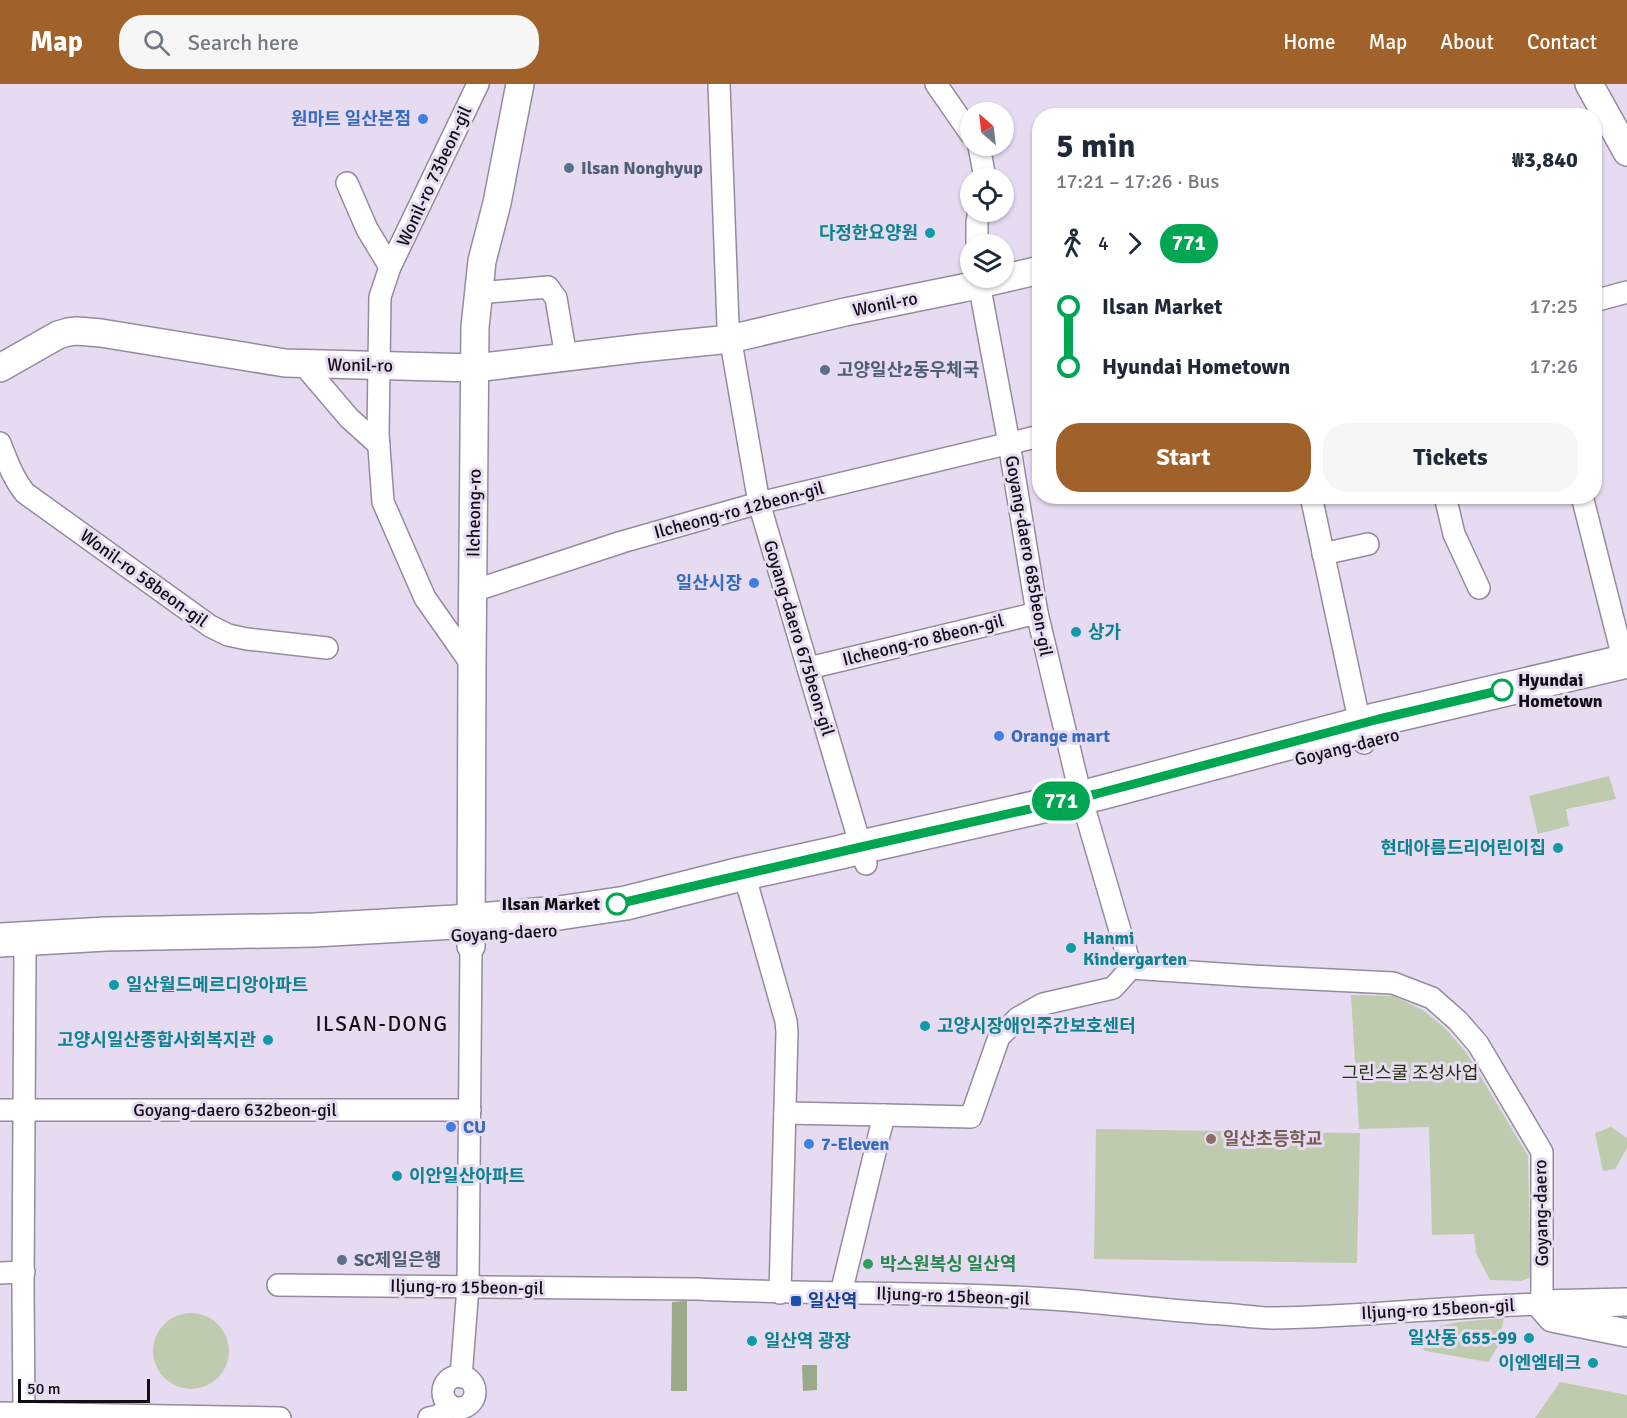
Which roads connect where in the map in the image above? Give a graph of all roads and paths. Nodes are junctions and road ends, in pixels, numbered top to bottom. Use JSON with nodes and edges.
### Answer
{"nodes":[{"id":1,"x":478,"y":84,"type":"edge"},
{"id":2,"x":520,"y":84,"type":"edge"},
{"id":3,"x":719,"y":84,"type":"edge"},
{"id":4,"x":936,"y":84,"type":"edge"},
{"id":5,"x":1589,"y":84,"type":"edge"},
{"id":6,"x":1601,"y":108,"type":"edge"},
{"id":7,"x":1602,"y":109,"type":"edge"},
{"id":8,"x":960,"y":119,"type":"edge"},
{"id":9,"x":1616,"y":136,"type":"edge"},
{"id":10,"x":347,"y":183,"type":"dead end"},
{"id":11,"x":390,"y":267,"type":"junction"},
{"id":12,"x":1032,"y":271,"type":"edge"},
{"id":13,"x":1014,"y":275,"type":"edge"},
{"id":14,"x":960,"y":285,"type":"edge"},
{"id":15,"x":980,"y":288,"type":"edge"},
{"id":16,"x":1627,"y":292,"type":"edge"},
{"id":17,"x":478,"y":293,"type":"junction"},
{"id":18,"x":1602,"y":299,"type":"edge"},
{"id":19,"x":730,"y":339,"type":"junction"},
{"id":20,"x":566,"y":357,"type":"junction"},
{"id":21,"x":303,"y":364,"type":"junction"},
{"id":22,"x":378,"y":366,"type":"junction"},
{"id":23,"x":0,"y":368,"type":"edge"},
{"id":24,"x":475,"y":368,"type":"junction"},
{"id":25,"x":1032,"y":438,"type":"edge"},
{"id":26,"x":1009,"y":442,"type":"junction"},
{"id":27,"x":0,"y":443,"type":"edge"},
{"id":28,"x":379,"y":445,"type":"junction"},
{"id":29,"x":759,"y":503,"type":"junction"},
{"id":30,"x":1313,"y":504,"type":"edge"},
{"id":31,"x":1447,"y":504,"type":"edge"},
{"id":32,"x":1584,"y":504,"type":"edge"},
{"id":33,"x":1368,"y":544,"type":"dead end"},
{"id":34,"x":1323,"y":554,"type":"junction"},
{"id":35,"x":1479,"y":588,"type":"dead end"},
{"id":36,"x":473,"y":591,"type":"junction"},
{"id":37,"x":1037,"y":613,"type":"junction"},
{"id":38,"x":327,"y":648,"type":"dead end"},
{"id":39,"x":472,"y":665,"type":"junction"},
{"id":40,"x":1626,"y":667,"type":"edge"},
{"id":41,"x":808,"y":668,"type":"junction"},
{"id":42,"x":1362,"y":734,"type":"junction"},
{"id":43,"x":1084,"y":811,"type":"junction"},
{"id":44,"x":864,"y":855,"type":"junction"},
{"id":45,"x":745,"y":882,"type":"junction"},
{"id":46,"x":471,"y":934,"type":"junction"},
{"id":47,"x":8,"y":948,"type":"edge"},
{"id":48,"x":1131,"y":968,"type":"junction"},
{"id":49,"x":0,"y":1110,"type":"edge"},
{"id":50,"x":25,"y":1110,"type":"junction"},
{"id":51,"x":470,"y":1110,"type":"junction"},
{"id":52,"x":785,"y":1113,"type":"junction"},
{"id":53,"x":884,"y":1115,"type":"junction"},
{"id":54,"x":24,"y":1272,"type":"junction"},
{"id":55,"x":0,"y":1273,"type":"edge"},
{"id":56,"x":278,"y":1285,"type":"dead end"},
{"id":57,"x":468,"y":1287,"type":"junction"},
{"id":58,"x":780,"y":1293,"type":"junction"},
{"id":59,"x":841,"y":1293,"type":"junction"},
{"id":60,"x":1627,"y":1302,"type":"edge"},
{"id":61,"x":1540,"y":1304,"type":"junction"},
{"id":62,"x":1627,"y":1333,"type":"edge"},
{"id":63,"x":0,"y":1413,"type":"edge"},
{"id":64,"x":24,"y":1414,"type":"junction"},
{"id":65,"x":280,"y":1418,"type":"edge"},
{"id":66,"x":429,"y":1418,"type":"edge"}],
"edges":[{"from":1,"to":11,"type":"street","name":"Wonil-ro 73beon-gil"},
{"from":2,"to":17,"type":"street","name":"Ilcheong-ro"},
{"from":3,"to":19,"type":"street"},
{"from":4,"to":8,"type":"street"},
{"from":5,"to":6,"type":"street"},
{"from":7,"to":9,"type":"street"},
{"from":10,"to":11,"type":"street","name":"Wonil-ro 73beon-gil"},
{"from":11,"to":22,"type":"street","name":"Wonil-ro 73beon-gil"},
{"from":12,"to":13,"type":"street","name":"Wonil-ro"},
{"from":14,"to":19,"type":"street","name":"Wonil-ro"},
{"from":15,"to":26,"type":"street","name":"Goyang-daero 685beon-gil"},
{"from":16,"to":18,"type":"street"},
{"from":17,"to":20,"type":"street"},
{"from":17,"to":24,"type":"street","name":"Ilcheong-ro"},
{"from":19,"to":20,"type":"street","name":"Wonil-ro"},
{"from":19,"to":29,"type":"street","name":"Goyang-daero 675beon-gil"},
{"from":20,"to":24,"type":"street","name":"Wonil-ro"},
{"from":21,"to":22,"type":"street","name":"Wonil-ro"},
{"from":21,"to":23,"type":"street","name":"Wonil-ro"},
{"from":21,"to":28,"type":"street"},
{"from":22,"to":24,"type":"street","name":"Wonil-ro"},
{"from":22,"to":28,"type":"street","name":"Wonil-ro 73beon-gil"},
{"from":24,"to":36,"type":"street","name":"Ilcheong-ro"},
{"from":25,"to":26,"type":"street","name":"Ilcheong-ro 12beon-gil"},
{"from":26,"to":29,"type":"street","name":"Ilcheong-ro 12beon-gil"},
{"from":26,"to":37,"type":"street","name":"Goyang-daero 685beon-gil"},
{"from":27,"to":38,"type":"street","name":"Wonil-ro 58beon-gil"},
{"from":28,"to":39,"type":"street","name":"Wonil-ro 73beon-gil"},
{"from":29,"to":36,"type":"street","name":"Ilcheong-ro 12beon-gil"},
{"from":29,"to":41,"type":"street","name":"Goyang-daero 675beon-gil"},
{"from":30,"to":34,"type":"street"},
{"from":31,"to":35,"type":"street"},
{"from":32,"to":40,"type":"street","name":"Goyang-daero"},
{"from":33,"to":34,"type":"street"},
{"from":34,"to":42,"type":"street"},
{"from":36,"to":39,"type":"street","name":"Ilcheong-ro"},
{"from":37,"to":41,"type":"street","name":"Ilcheong-ro 8beon-gil"},
{"from":37,"to":43,"type":"street","name":"Goyang-daero 685beon-gil"},
{"from":39,"to":46,"type":"street","name":"Ilcheong-ro"},
{"from":40,"to":42,"type":"main road","name":"Goyang-daero"},
{"from":41,"to":44,"type":"street","name":"Goyang-daero 675beon-gil"},
{"from":42,"to":43,"type":"main road","name":"Goyang-daero"},
{"from":43,"to":44,"type":"main road","name":"Goyang-daero"},
{"from":43,"to":48,"type":"street"},
{"from":44,"to":45,"type":"main road","name":"Goyang-daero"},
{"from":45,"to":46,"type":"main road","name":"Goyang-daero"},
{"from":45,"to":52,"type":"street"},
{"from":46,"to":47,"type":"main road","name":"Goyang-daero"},
{"from":46,"to":51,"type":"street"},
{"from":47,"to":50,"type":"street"},
{"from":48,"to":53,"type":"street"},
{"from":48,"to":61,"type":"street","name":"Goyang-daero"},
{"from":49,"to":50,"type":"street","name":"Goyang-daero 632beon-gil"},
{"from":50,"to":51,"type":"street","name":"Goyang-daero 632beon-gil"},
{"from":50,"to":54,"type":"street"},
{"from":51,"to":57,"type":"street"},
{"from":52,"to":53,"type":"street"},
{"from":52,"to":58,"type":"street"},
{"from":53,"to":59,"type":"street"},
{"from":54,"to":55,"type":"street"},
{"from":54,"to":64,"type":"street"},
{"from":56,"to":57,"type":"street","name":"Iljung-ro 15beon-gil"},
{"from":57,"to":58,"type":"street","name":"Iljung-ro 15beon-gil"},
{"from":57,"to":66,"type":"street"},
{"from":58,"to":59,"type":"street","name":"Iljung-ro 15beon-gil"},
{"from":59,"to":61,"type":"street","name":"Iljung-ro 15beon-gil"},
{"from":60,"to":61,"type":"street","name":"Iljung-ro 15beon-gil"},
{"from":61,"to":62,"type":"street"},
{"from":63,"to":64,"type":"street"},
{"from":64,"to":65,"type":"street"}]}
